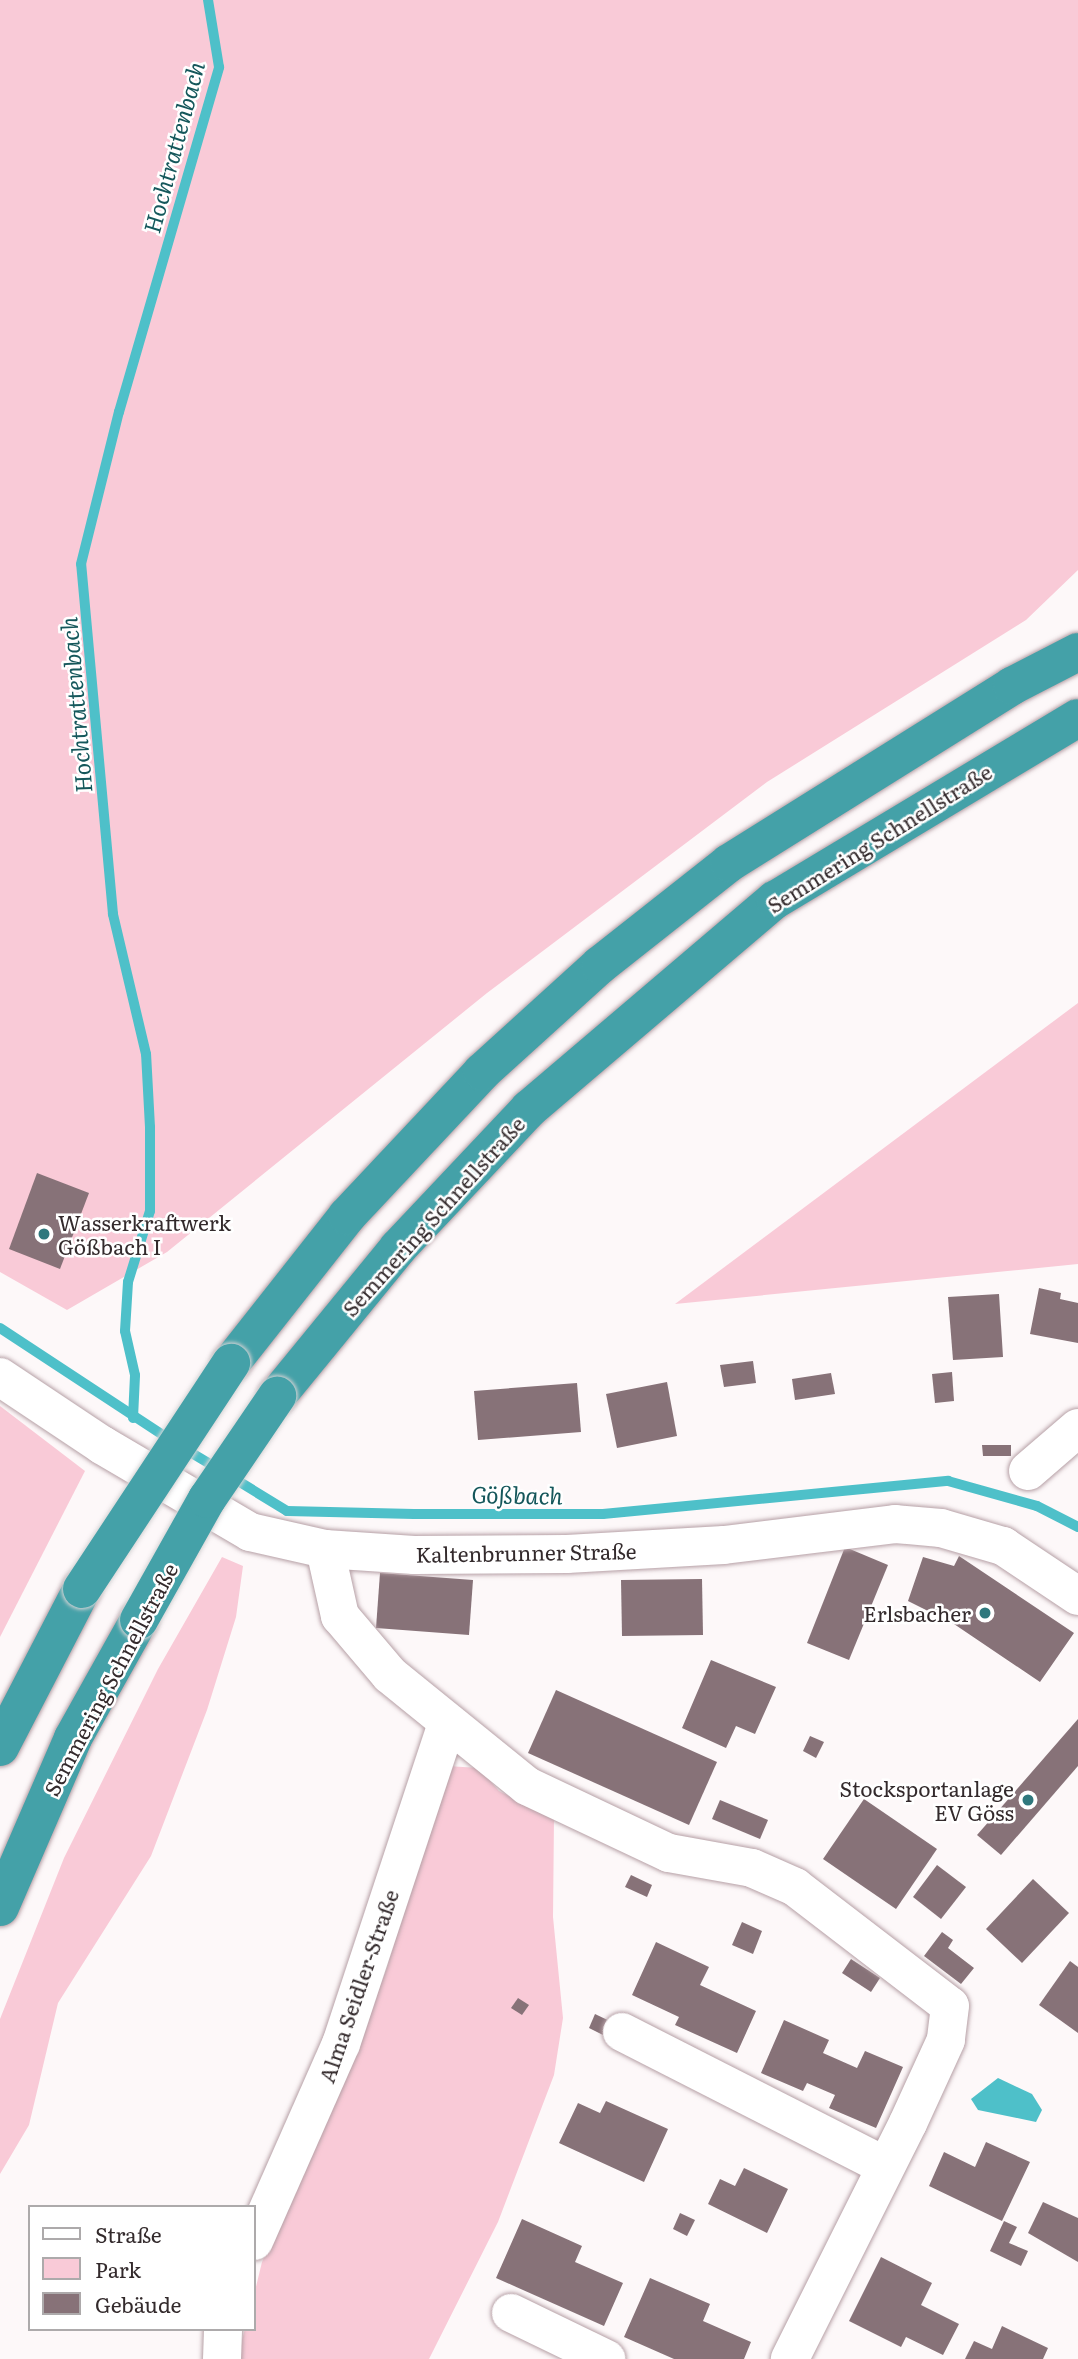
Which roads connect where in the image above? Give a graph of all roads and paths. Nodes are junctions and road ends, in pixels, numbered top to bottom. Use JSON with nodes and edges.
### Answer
{"nodes":[{"id":1,"x":1078,"y":652,"type":"edge"},
{"id":2,"x":1078,"y":718,"type":"edge"},
{"id":3,"x":0,"y":1377,"type":"edge"},
{"id":4,"x":1078,"y":1428,"type":"edge"},
{"id":5,"x":1028,"y":1471,"type":"dead end"},
{"id":6,"x":325,"y":1549,"type":"junction"},
{"id":7,"x":1078,"y":1596,"type":"edge"},
{"id":8,"x":447,"y":1724,"type":"junction"},
{"id":9,"x":0,"y":1747,"type":"edge"},
{"id":10,"x":0,"y":1907,"type":"edge"},
{"id":11,"x":622,"y":2032,"type":"dead end"},
{"id":12,"x":885,"y":2166,"type":"junction"},
{"id":13,"x":256,"y":2236,"type":"edge"},
{"id":14,"x":511,"y":2313,"type":"dead end"},
{"id":15,"x":223,"y":2331,"type":"edge"},
{"id":16,"x":800,"y":2356,"type":"edge"},
{"id":17,"x":222,"y":2359,"type":"edge"},
{"id":18,"x":606,"y":2359,"type":"edge"}],
"edges":[{"from":1,"to":9,"type":"highway","bridge":true},
{"from":2,"to":10,"type":"highway","name":"Semmering Schnellstraße","bridge":true},
{"from":3,"to":6,"type":"street","name":"Kaltenbrunner Straße"},
{"from":4,"to":5,"type":"street"},
{"from":6,"to":7,"type":"street","name":"Kaltenbrunner Straße"},
{"from":6,"to":8,"type":"street"},
{"from":8,"to":12,"type":"street"},
{"from":8,"to":13,"type":"street","name":"Alma Seidler-Straße"},
{"from":11,"to":12,"type":"street"},
{"from":12,"to":16,"type":"street"},
{"from":14,"to":18,"type":"street"},
{"from":15,"to":17,"type":"street"}]}
